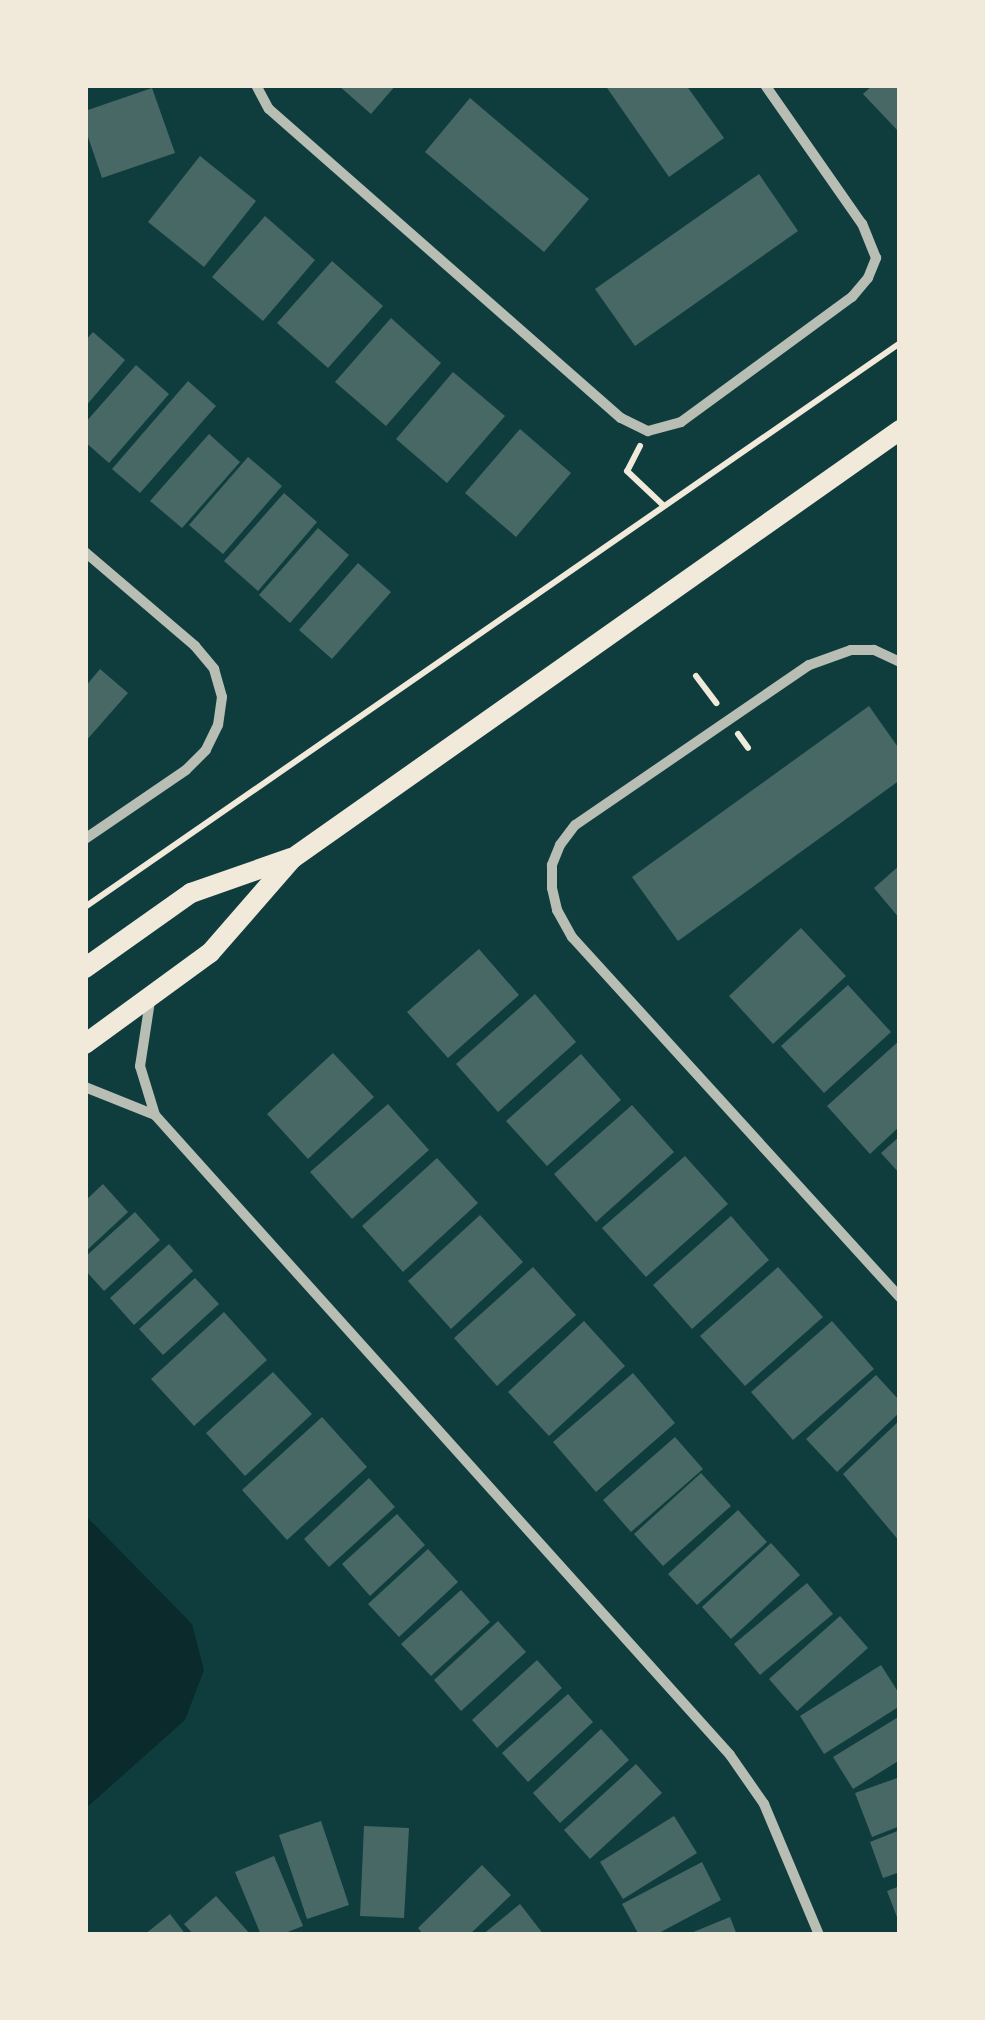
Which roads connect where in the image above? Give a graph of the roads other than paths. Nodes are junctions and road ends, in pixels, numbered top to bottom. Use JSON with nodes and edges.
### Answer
{"nodes":[{"id":1,"x":256,"y":85,"type":"edge"},
{"id":2,"x":765,"y":85,"type":"edge"},
{"id":3,"x":900,"y":430,"type":"edge"},
{"id":4,"x":85,"y":552,"type":"edge"},
{"id":5,"x":900,"y":662,"type":"edge"},
{"id":6,"x":85,"y":839,"type":"edge"},
{"id":7,"x":293,"y":858,"type":"junction"},
{"id":8,"x":85,"y":968,"type":"edge"},
{"id":9,"x":150,"y":1000,"type":"junction"},
{"id":10,"x":85,"y":1044,"type":"edge"},
{"id":11,"x":85,"y":1086,"type":"edge"},
{"id":12,"x":155,"y":1115,"type":"junction"},
{"id":13,"x":900,"y":1298,"type":"edge"},
{"id":14,"x":819,"y":1935,"type":"edge"}],
"edges":[{"from":1,"to":2,"type":"street"},
{"from":3,"to":7,"type":"main road"},
{"from":4,"to":6,"type":"street"},
{"from":5,"to":13,"type":"street"},
{"from":7,"to":8,"type":"main road"},
{"from":7,"to":9,"type":"main road"},
{"from":9,"to":10,"type":"main road"},
{"from":9,"to":12,"type":"street"},
{"from":11,"to":12,"type":"street"},
{"from":12,"to":14,"type":"street"}]}
